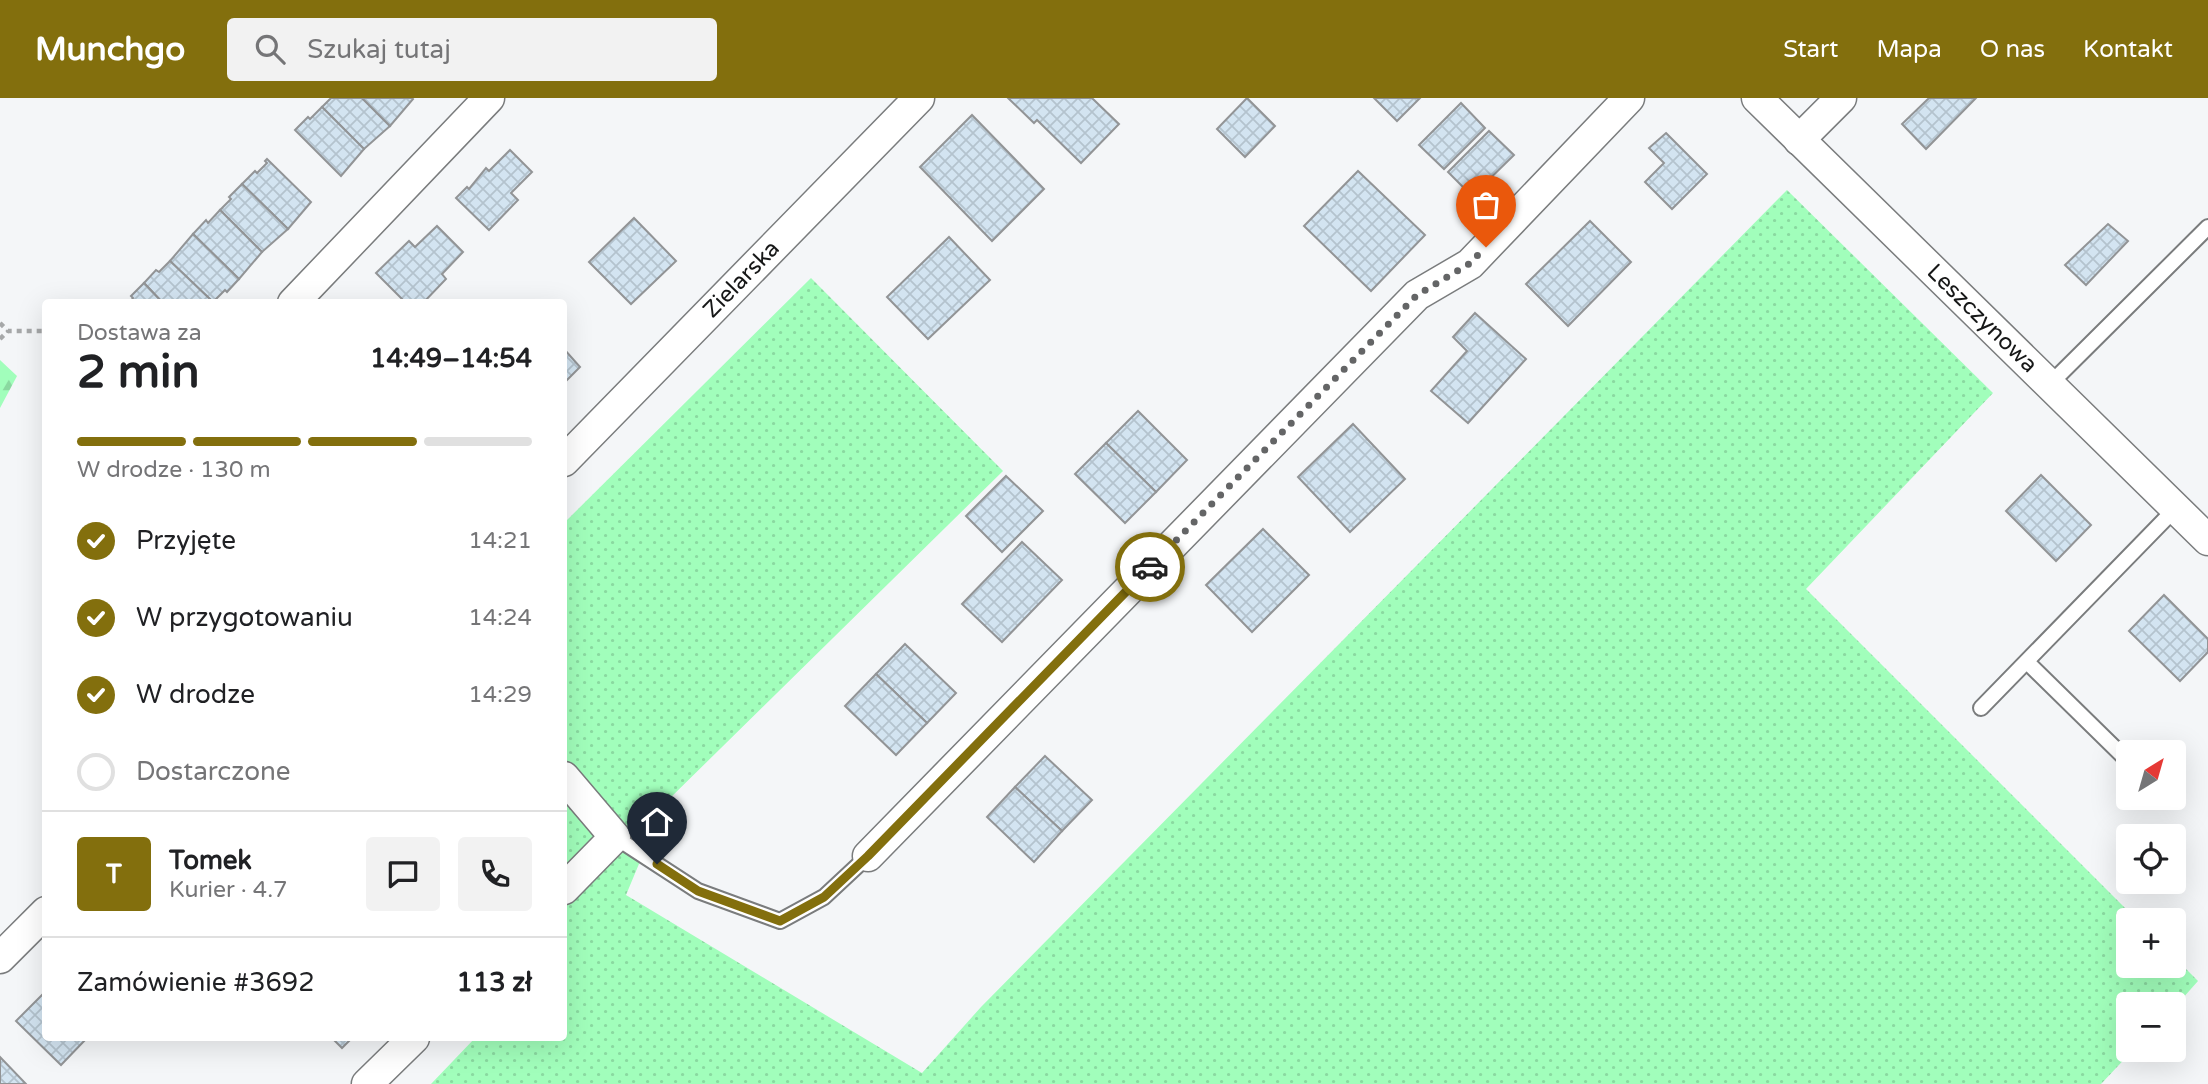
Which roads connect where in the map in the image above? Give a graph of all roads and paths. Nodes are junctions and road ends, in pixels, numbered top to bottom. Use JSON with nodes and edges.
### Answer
{"nodes":[{"id":1,"x":919,"y":98,"type":"edge"},
{"id":2,"x":1629,"y":98,"type":"edge"},
{"id":3,"x":1757,"y":98,"type":"edge"},
{"id":4,"x":1841,"y":98,"type":"edge"},
{"id":5,"x":489,"y":99,"type":"edge"},
{"id":6,"x":1799,"y":140,"type":"junction"},
{"id":7,"x":2208,"y":227,"type":"edge"},
{"id":8,"x":297,"y":299,"type":"edge"},
{"id":9,"x":0,"y":323,"type":"edge"},
{"id":10,"x":8,"y":331,"type":"junction"},
{"id":11,"x":42,"y":331,"type":"edge"},
{"id":12,"x":0,"y":339,"type":"edge"},
{"id":13,"x":2049,"y":385,"type":"junction"},
{"id":14,"x":567,"y":458,"type":"edge"},
{"id":15,"x":2175,"y":509,"type":"junction"},
{"id":16,"x":2208,"y":540,"type":"edge"},
{"id":17,"x":2027,"y":662,"type":"junction"},
{"id":18,"x":1981,"y":708,"type":"dead end"},
{"id":19,"x":2116,"y":749,"type":"edge"},
{"id":20,"x":567,"y":781,"type":"edge"},
{"id":21,"x":615,"y":837,"type":"junction"},
{"id":22,"x":868,"y":856,"type":"joint"},
{"id":23,"x":567,"y":886,"type":"edge"},
{"id":24,"x":42,"y":916,"type":"edge"},
{"id":25,"x":0,"y":958,"type":"edge"},
{"id":26,"x":411,"y":1041,"type":"edge"},
{"id":27,"x":367,"y":1084,"type":"edge"}],
"edges":[{"from":1,"to":14,"type":"street","name":"Zielarska"},
{"from":2,"to":22,"type":"street"},
{"from":3,"to":6,"type":"street","name":"Leszczynowa"},
{"from":4,"to":6,"type":"street"},
{"from":5,"to":8,"type":"street"},
{"from":6,"to":13,"type":"street","name":"Leszczynowa"},
{"from":7,"to":13,"type":"lane"},
{"from":9,"to":10,"type":"path"},
{"from":10,"to":11,"type":"path"},
{"from":10,"to":12,"type":"path"},
{"from":13,"to":15,"type":"street","name":"Leszczynowa"},
{"from":15,"to":16,"type":"street","name":"Leszczynowa"},
{"from":15,"to":17,"type":"lane"},
{"from":17,"to":18,"type":"lane"},
{"from":17,"to":19,"type":"lane"},
{"from":20,"to":21,"type":"street"},
{"from":21,"to":22,"type":"lane"},
{"from":21,"to":23,"type":"street"},
{"from":24,"to":25,"type":"street"},
{"from":26,"to":27,"type":"street"}]}
